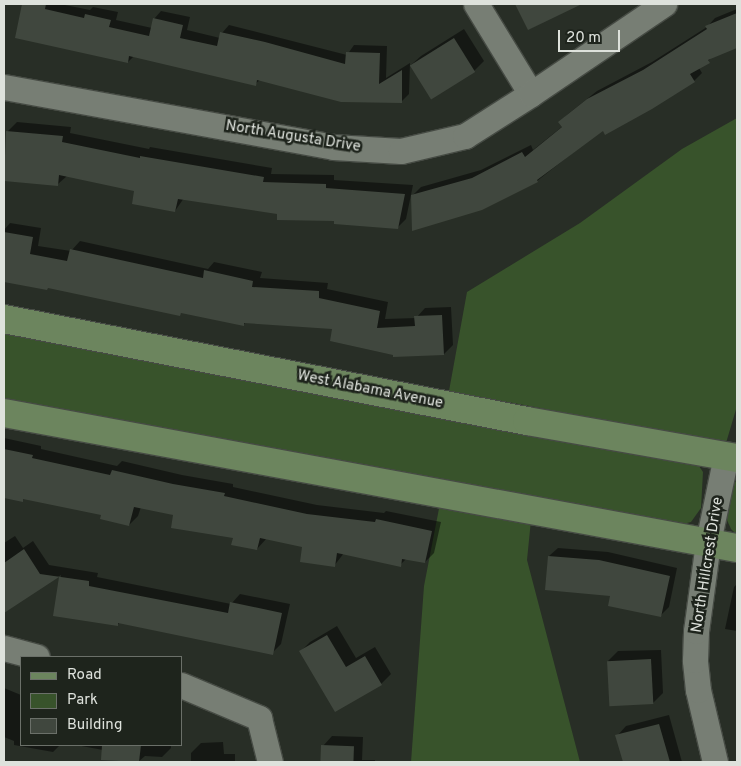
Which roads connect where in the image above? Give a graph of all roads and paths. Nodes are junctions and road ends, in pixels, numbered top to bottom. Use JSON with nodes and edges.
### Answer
{"nodes":[{"id":1,"x":476,"y":4,"type":"edge"},
{"id":2,"x":664,"y":4,"type":"edge"},
{"id":3,"x":4,"y":87,"type":"edge"},
{"id":4,"x":531,"y":94,"type":"junction"},
{"id":5,"x":4,"y":319,"type":"edge"},
{"id":6,"x":4,"y":413,"type":"edge"},
{"id":7,"x":732,"y":458,"type":"edge"},
{"id":8,"x":708,"y":542,"type":"junction"},
{"id":9,"x":737,"y":548,"type":"edge"},
{"id":10,"x":4,"y":648,"type":"edge"},
{"id":11,"x":33,"y":656,"type":"edge"},
{"id":12,"x":182,"y":684,"type":"edge"},
{"id":13,"x":270,"y":762,"type":"edge"},
{"id":14,"x":715,"y":762,"type":"edge"}],
"edges":[{"from":1,"to":4,"type":"street"},
{"from":2,"to":4,"type":"street","name":"North Augusta Drive"},
{"from":3,"to":4,"type":"street","name":"North Augusta Drive"},
{"from":5,"to":7,"type":"street","name":"West Alabama Avenue"},
{"from":6,"to":8,"type":"street"},
{"from":7,"to":8,"type":"street","name":"North Hillcrest Drive"},
{"from":8,"to":9,"type":"street"},
{"from":8,"to":14,"type":"street","name":"North Hillcrest Drive"},
{"from":10,"to":11,"type":"street"},
{"from":12,"to":13,"type":"street"}]}
